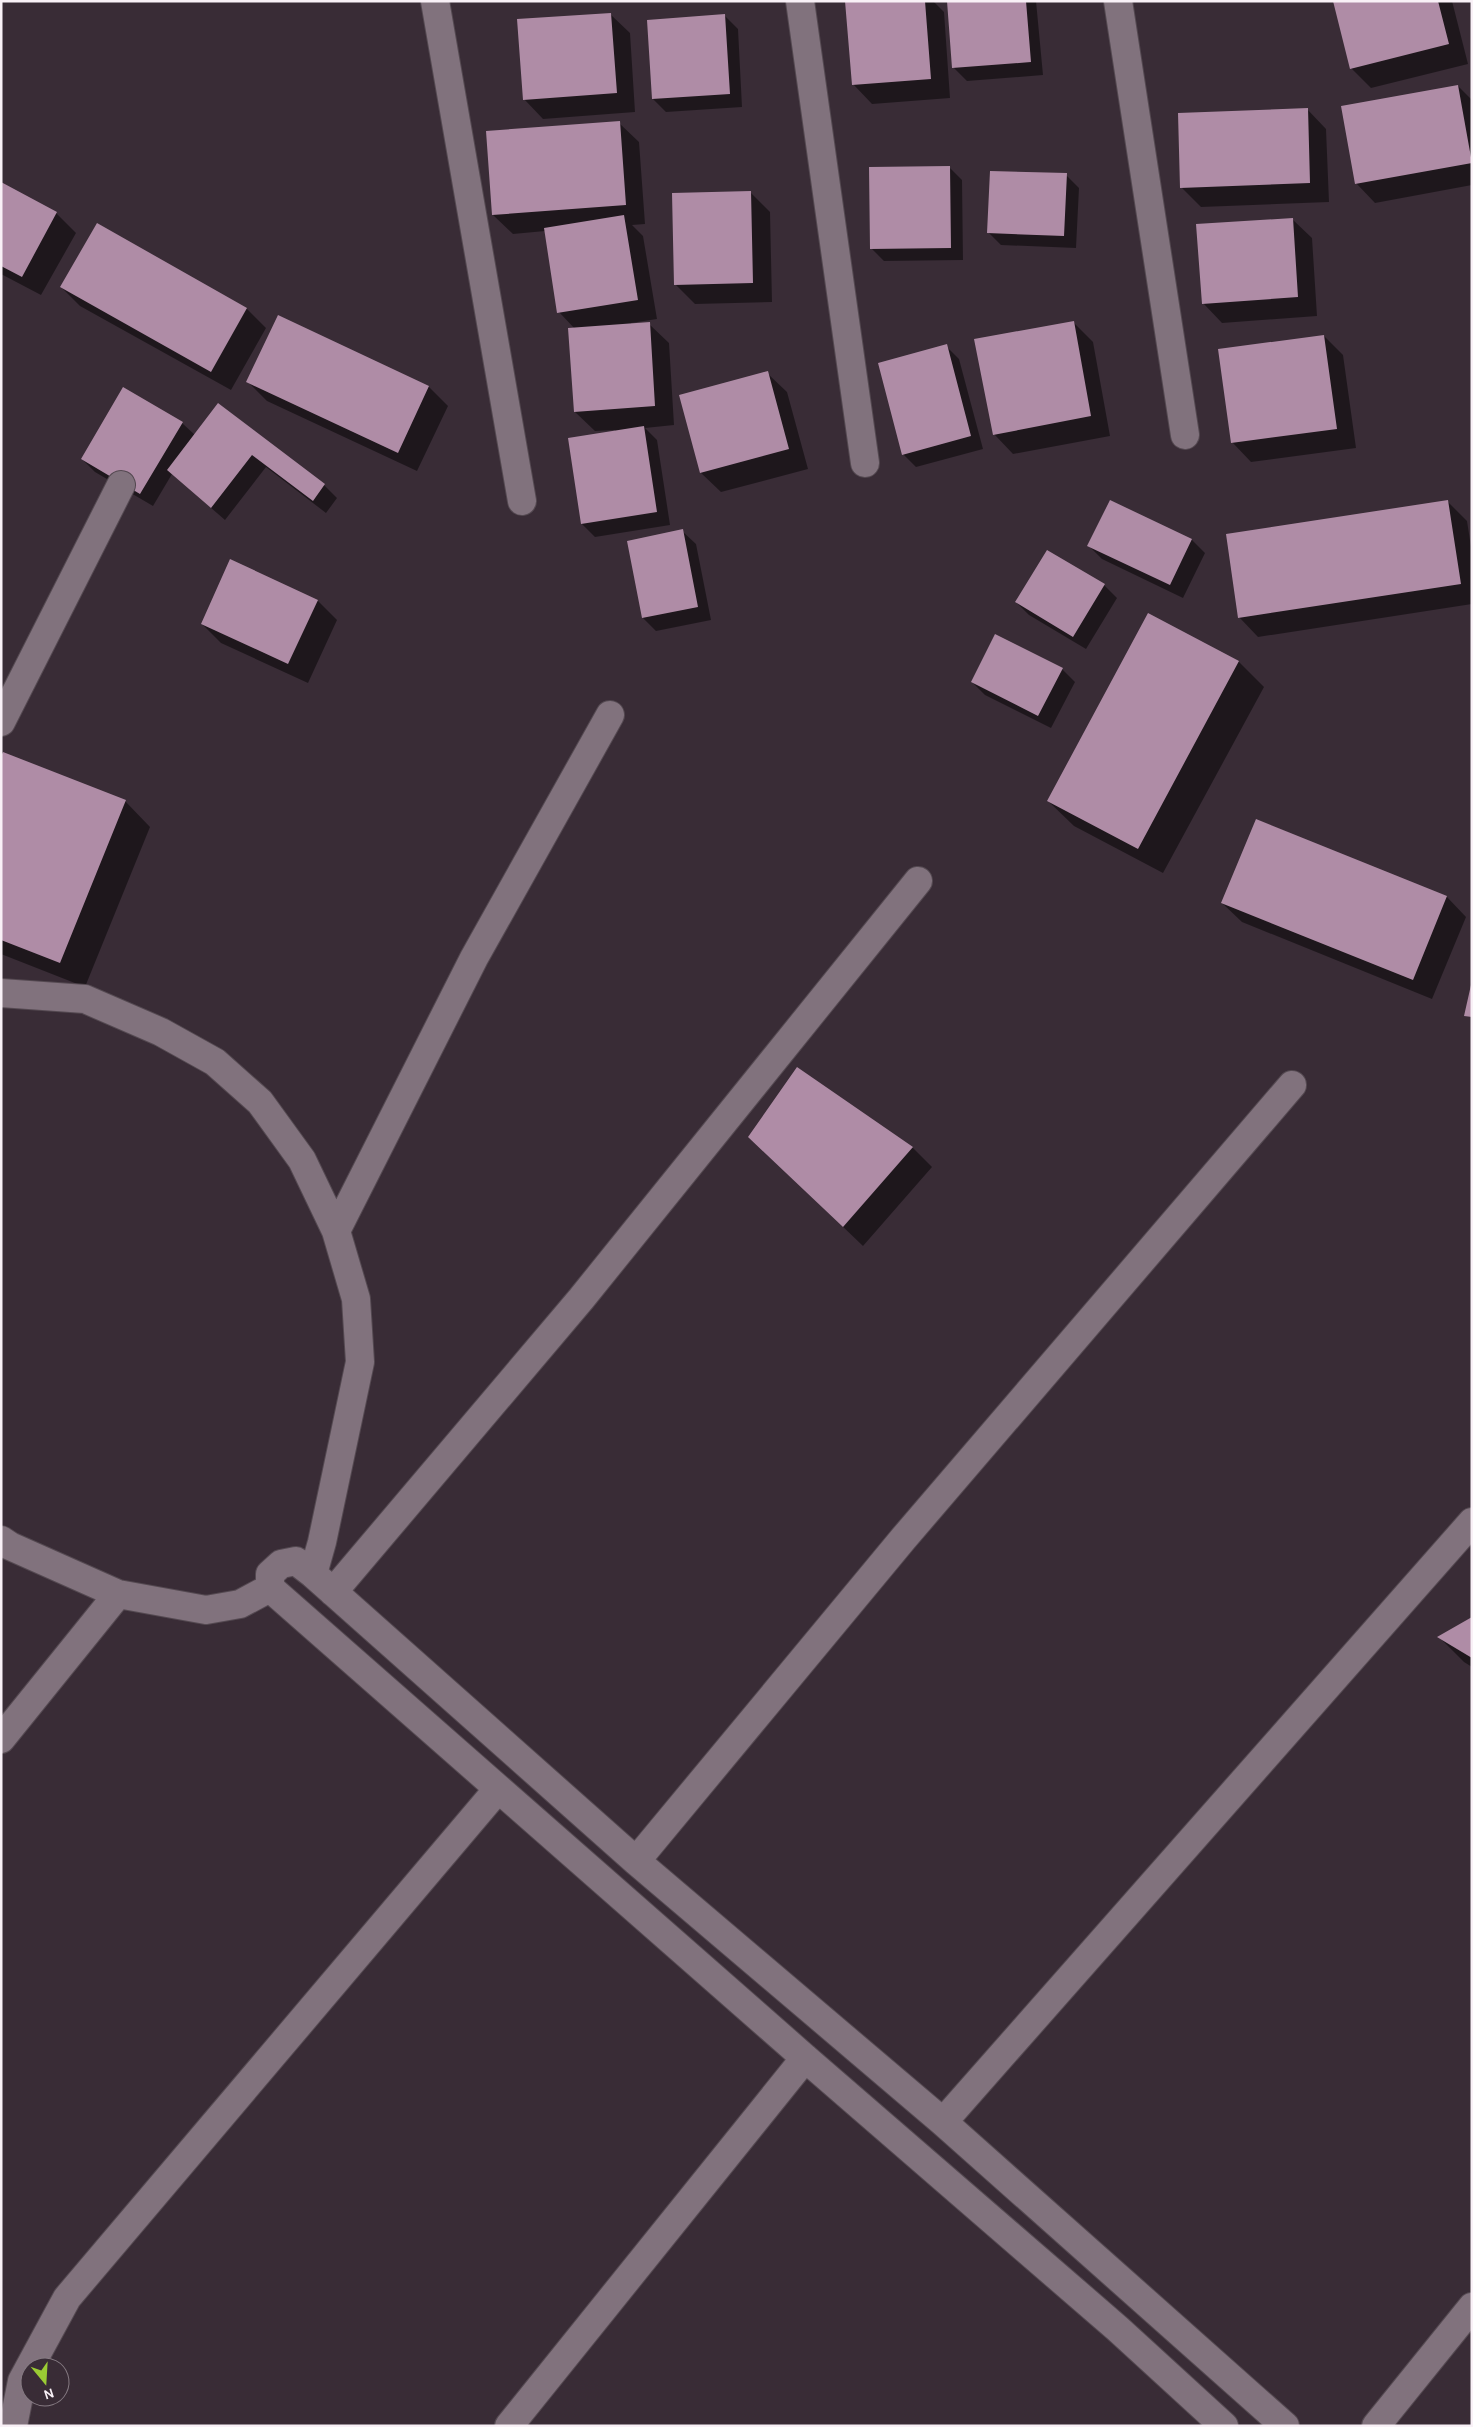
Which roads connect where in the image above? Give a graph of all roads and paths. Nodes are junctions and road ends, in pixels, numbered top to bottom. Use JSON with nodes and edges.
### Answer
{"nodes":[{"id":1,"x":435,"y":1,"type":"edge"},
{"id":2,"x":800,"y":1,"type":"edge"},
{"id":3,"x":1118,"y":1,"type":"edge"},
{"id":4,"x":1184,"y":435,"type":"dead end"},
{"id":5,"x":865,"y":463,"type":"dead end"},
{"id":6,"x":121,"y":485,"type":"dead end"},
{"id":7,"x":522,"y":501,"type":"dead end"},
{"id":8,"x":610,"y":715,"type":"dead end"},
{"id":9,"x":1,"y":722,"type":"edge"},
{"id":10,"x":918,"y":881,"type":"dead end"},
{"id":11,"x":1,"y":993,"type":"edge"},
{"id":12,"x":1292,"y":1085,"type":"dead end"},
{"id":13,"x":336,"y":1232,"type":"junction"},
{"id":14,"x":1472,"y":1522,"type":"edge"},
{"id":15,"x":1,"y":1540,"type":"edge"},
{"id":16,"x":313,"y":1574,"type":"junction"},
{"id":17,"x":270,"y":1588,"type":"junction"},
{"id":18,"x":333,"y":1592,"type":"junction"},
{"id":19,"x":118,"y":1594,"type":"junction"},
{"id":20,"x":1,"y":1739,"type":"edge"},
{"id":21,"x":498,"y":1788,"type":"junction"},
{"id":22,"x":636,"y":1861,"type":"junction"},
{"id":23,"x":805,"y":2058,"type":"junction"},
{"id":24,"x":943,"y":2122,"type":"junction"},
{"id":25,"x":1472,"y":2306,"type":"edge"},
{"id":26,"x":13,"y":2426,"type":"edge"},
{"id":27,"x":509,"y":2426,"type":"edge"},
{"id":28,"x":1224,"y":2426,"type":"edge"},
{"id":29,"x":1284,"y":2426,"type":"edge"},
{"id":30,"x":1376,"y":2426,"type":"edge"}],
"edges":[{"from":1,"to":7,"type":"street"},
{"from":2,"to":5,"type":"street"},
{"from":3,"to":4,"type":"street"},
{"from":6,"to":9,"type":"street"},
{"from":8,"to":13,"type":"street"},
{"from":10,"to":18,"type":"street"},
{"from":11,"to":13,"type":"street"},
{"from":12,"to":22,"type":"street"},
{"from":13,"to":16,"type":"street"},
{"from":14,"to":24,"type":"street"},
{"from":15,"to":19,"type":"street"},
{"from":16,"to":17,"type":"street"},
{"from":16,"to":18,"type":"street"},
{"from":17,"to":19,"type":"street"},
{"from":17,"to":21,"type":"street"},
{"from":18,"to":22,"type":"street"},
{"from":19,"to":20,"type":"street"},
{"from":21,"to":23,"type":"street"},
{"from":21,"to":26,"type":"street"},
{"from":22,"to":24,"type":"street"},
{"from":23,"to":27,"type":"street"},
{"from":23,"to":28,"type":"street"},
{"from":24,"to":29,"type":"street"},
{"from":25,"to":30,"type":"street"}]}
